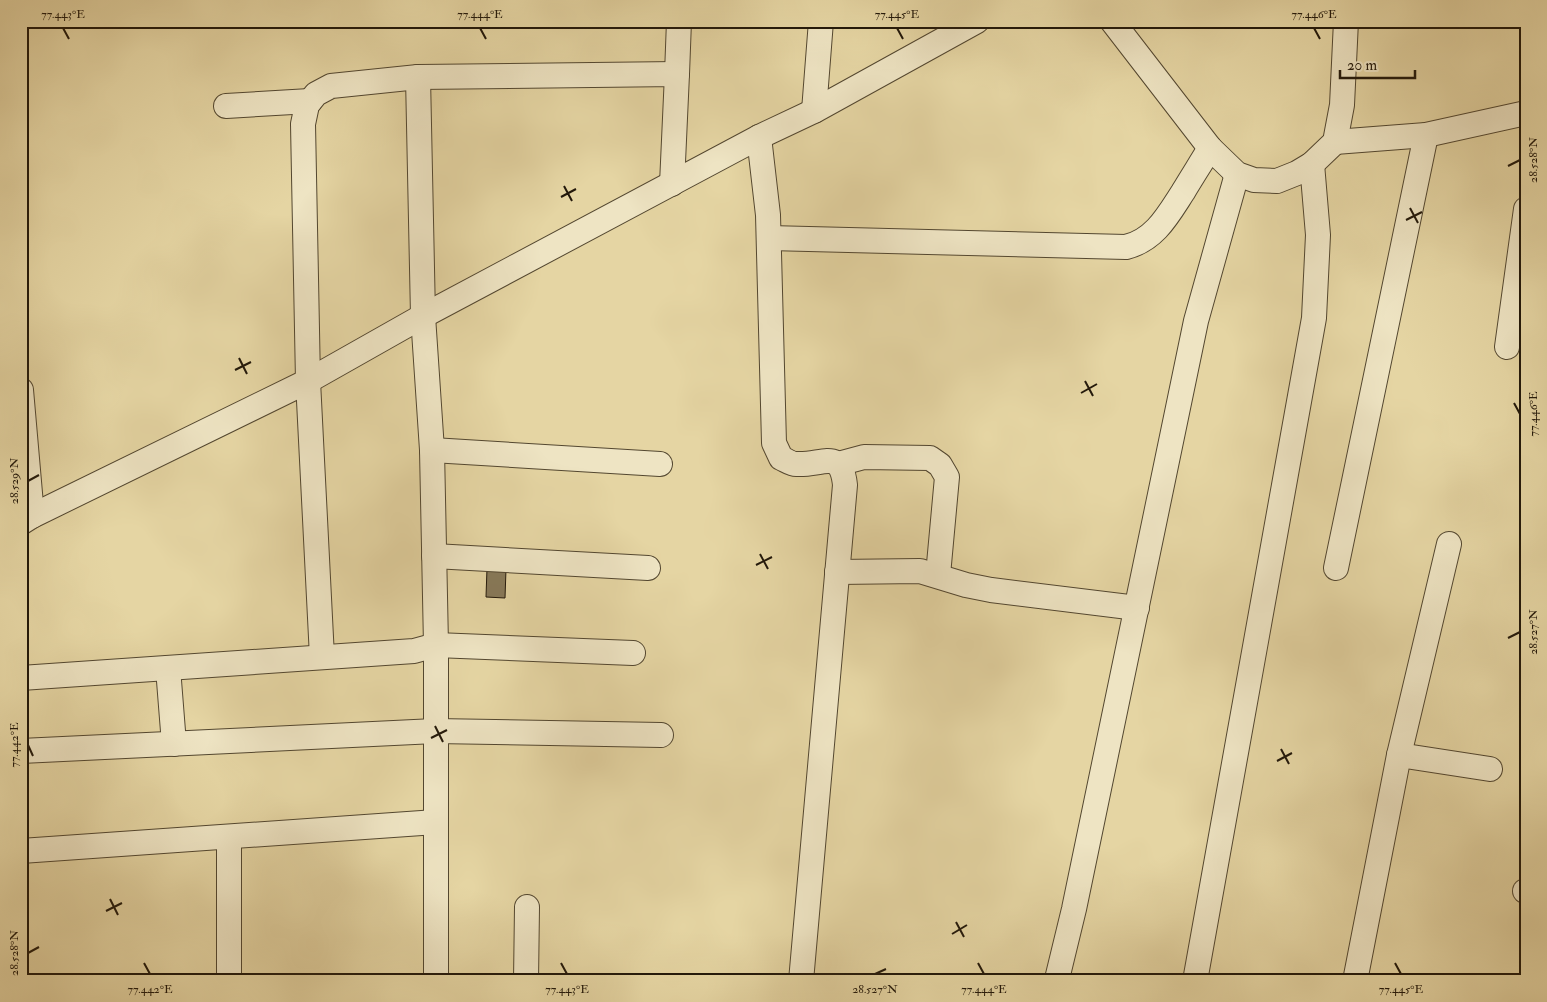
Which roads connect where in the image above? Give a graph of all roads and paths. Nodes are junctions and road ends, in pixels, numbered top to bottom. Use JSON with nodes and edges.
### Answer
{"nodes":[{"id":1,"x":679,"y":21,"type":"edge"},
{"id":2,"x":821,"y":21,"type":"edge"},
{"id":3,"x":977,"y":21,"type":"edge"},
{"id":4,"x":1112,"y":21,"type":"edge"},
{"id":5,"x":1346,"y":21,"type":"edge"},
{"id":6,"x":677,"y":74,"type":"junction"},
{"id":7,"x":418,"y":77,"type":"junction"},
{"id":8,"x":310,"y":101,"type":"junction"},
{"id":9,"x":226,"y":106,"type":"dead end"},
{"id":10,"x":814,"y":111,"type":"junction"},
{"id":11,"x":1526,"y":113,"type":"edge"},
{"id":12,"x":1426,"y":135,"type":"junction"},
{"id":13,"x":759,"y":137,"type":"junction"},
{"id":14,"x":1335,"y":142,"type":"junction"},
{"id":15,"x":1210,"y":148,"type":"junction"},
{"id":16,"x":1312,"y":164,"type":"junction"},
{"id":17,"x":1237,"y":174,"type":"junction"},
{"id":18,"x":672,"y":184,"type":"junction"},
{"id":19,"x":1526,"y":209,"type":"edge"},
{"id":20,"x":769,"y":238,"type":"junction"},
{"id":21,"x":423,"y":316,"type":"junction"},
{"id":22,"x":1507,"y":347,"type":"dead end"},
{"id":23,"x":308,"y":382,"type":"junction"},
{"id":24,"x":22,"y":394,"type":"edge"},
{"id":25,"x":432,"y":450,"type":"junction"},
{"id":26,"x":660,"y":464,"type":"dead end"},
{"id":27,"x":838,"y":464,"type":"junction"},
{"id":28,"x":27,"y":519,"type":"edge"},
{"id":29,"x":1449,"y":544,"type":"dead end"},
{"id":30,"x":434,"y":556,"type":"junction"},
{"id":31,"x":648,"y":568,"type":"dead end"},
{"id":32,"x":1336,"y":568,"type":"dead end"},
{"id":33,"x":837,"y":572,"type":"junction"},
{"id":34,"x":938,"y":575,"type":"junction"},
{"id":35,"x":1137,"y":608,"type":"junction"},
{"id":36,"x":436,"y":645,"type":"junction"},
{"id":37,"x":633,"y":653,"type":"dead end"},
{"id":38,"x":322,"y":658,"type":"junction"},
{"id":39,"x":168,"y":668,"type":"junction"},
{"id":40,"x":21,"y":678,"type":"edge"},
{"id":41,"x":436,"y":731,"type":"junction"},
{"id":42,"x":661,"y":735,"type":"dead end"},
{"id":43,"x":174,"y":744,"type":"junction"},
{"id":44,"x":21,"y":751,"type":"edge"},
{"id":45,"x":1400,"y":755,"type":"junction"},
{"id":46,"x":1490,"y":769,"type":"dead end"},
{"id":47,"x":436,"y":822,"type":"junction"},
{"id":48,"x":229,"y":837,"type":"junction"},
{"id":49,"x":21,"y":852,"type":"edge"},
{"id":50,"x":527,"y":907,"type":"dead end"},
{"id":51,"x":1057,"y":979,"type":"dead end"},
{"id":52,"x":229,"y":981,"type":"edge"},
{"id":53,"x":436,"y":981,"type":"edge"},
{"id":54,"x":526,"y":981,"type":"edge"},
{"id":55,"x":801,"y":981,"type":"edge"},
{"id":56,"x":1195,"y":981,"type":"edge"},
{"id":57,"x":1355,"y":981,"type":"edge"}],
"edges":[{"from":1,"to":6,"type":"street"},
{"from":2,"to":10,"type":"street"},
{"from":3,"to":10,"type":"street"},
{"from":4,"to":15,"type":"street"},
{"from":5,"to":14,"type":"street"},
{"from":6,"to":7,"type":"street"},
{"from":6,"to":18,"type":"street"},
{"from":7,"to":8,"type":"street"},
{"from":7,"to":21,"type":"street"},
{"from":8,"to":9,"type":"street"},
{"from":8,"to":23,"type":"street"},
{"from":10,"to":13,"type":"street"},
{"from":11,"to":12,"type":"street"},
{"from":12,"to":14,"type":"street"},
{"from":12,"to":32,"type":"street"},
{"from":13,"to":18,"type":"street"},
{"from":13,"to":20,"type":"street"},
{"from":14,"to":16,"type":"street"},
{"from":15,"to":17,"type":"street"},
{"from":15,"to":20,"type":"street"},
{"from":16,"to":17,"type":"street"},
{"from":16,"to":56,"type":"street"},
{"from":17,"to":35,"type":"street"},
{"from":18,"to":21,"type":"street"},
{"from":19,"to":22,"type":"street"},
{"from":20,"to":27,"type":"street"},
{"from":21,"to":23,"type":"street"},
{"from":21,"to":25,"type":"street"},
{"from":23,"to":28,"type":"street"},
{"from":23,"to":38,"type":"street"},
{"from":24,"to":28,"type":"street"},
{"from":25,"to":26,"type":"street"},
{"from":25,"to":30,"type":"street"},
{"from":27,"to":33,"type":"street"},
{"from":27,"to":34,"type":"street"},
{"from":29,"to":45,"type":"street"},
{"from":30,"to":31,"type":"street"},
{"from":30,"to":36,"type":"street"},
{"from":33,"to":34,"type":"street"},
{"from":33,"to":55,"type":"street"},
{"from":34,"to":35,"type":"street"},
{"from":35,"to":51,"type":"street"},
{"from":36,"to":37,"type":"street"},
{"from":36,"to":38,"type":"street"},
{"from":36,"to":41,"type":"street"},
{"from":38,"to":39,"type":"street"},
{"from":39,"to":40,"type":"street"},
{"from":39,"to":43,"type":"street"},
{"from":41,"to":42,"type":"street"},
{"from":41,"to":43,"type":"street"},
{"from":41,"to":47,"type":"street"},
{"from":43,"to":44,"type":"street"},
{"from":45,"to":46,"type":"street"},
{"from":45,"to":57,"type":"street"},
{"from":47,"to":48,"type":"street"},
{"from":47,"to":53,"type":"street"},
{"from":48,"to":49,"type":"street"},
{"from":48,"to":52,"type":"street"},
{"from":50,"to":54,"type":"street"}]}
